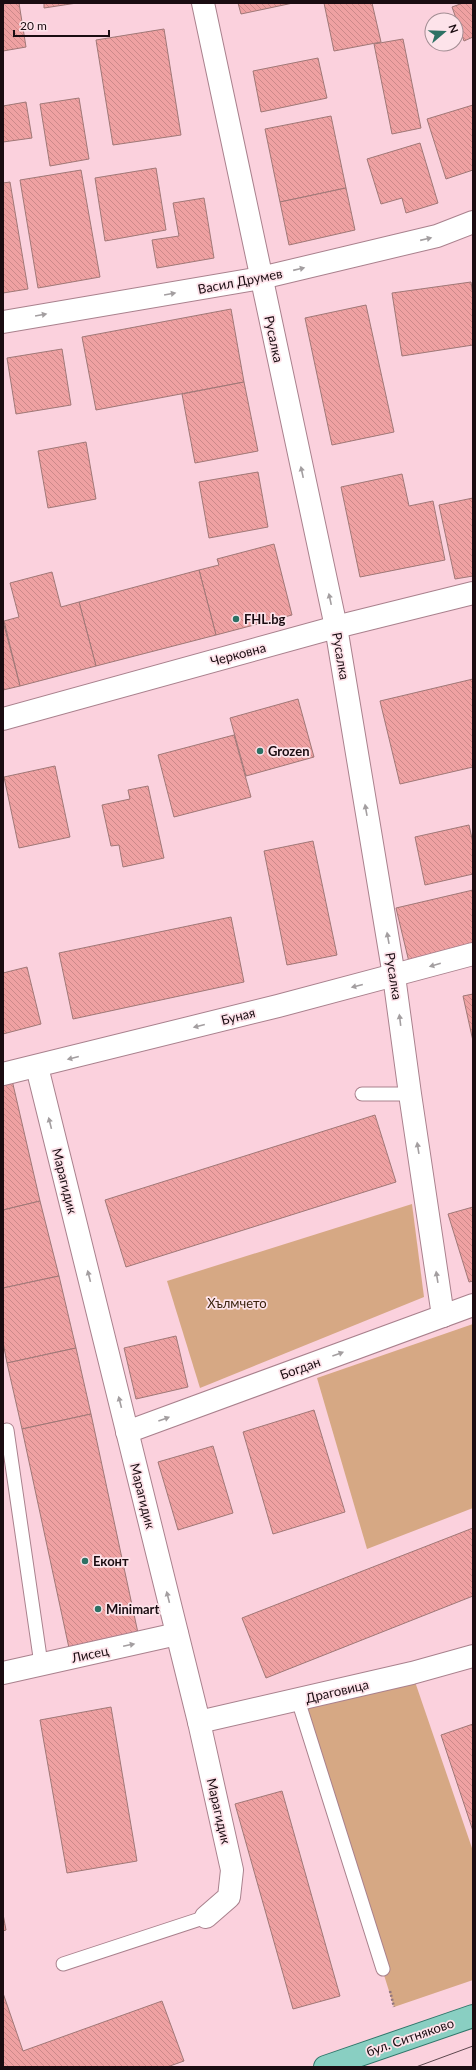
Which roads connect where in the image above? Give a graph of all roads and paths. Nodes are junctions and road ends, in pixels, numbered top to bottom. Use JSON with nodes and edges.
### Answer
{"nodes":[{"id":1,"x":203,"y":3,"type":"edge"},
{"id":2,"x":473,"y":222,"type":"edge"},
{"id":3,"x":261,"y":278,"type":"junction"},
{"id":4,"x":3,"y":322,"type":"edge"},
{"id":5,"x":473,"y":593,"type":"edge"},
{"id":6,"x":336,"y":628,"type":"junction"},
{"id":7,"x":3,"y":719,"type":"edge"},
{"id":8,"x":473,"y":954,"type":"edge"},
{"id":9,"x":394,"y":976,"type":"junction"},
{"id":10,"x":37,"y":1067,"type":"junction"},
{"id":11,"x":3,"y":1074,"type":"edge"},
{"id":12,"x":362,"y":1094,"type":"dead end"},
{"id":13,"x":410,"y":1094,"type":"junction"},
{"id":14,"x":473,"y":1305,"type":"edge"},
{"id":15,"x":443,"y":1316,"type":"junction"},
{"id":16,"x":7,"y":1430,"type":"dead end"},
{"id":17,"x":127,"y":1432,"type":"junction"},
{"id":18,"x":177,"y":1634,"type":"junction"},
{"id":19,"x":473,"y":1656,"type":"edge"},
{"id":20,"x":41,"y":1664,"type":"junction"},
{"id":21,"x":3,"y":1673,"type":"edge"},
{"id":22,"x":298,"y":1700,"type":"junction"},
{"id":23,"x":199,"y":1722,"type":"junction"},
{"id":24,"x":206,"y":1917,"type":"joint"},
{"id":25,"x":62,"y":1964,"type":"dead end"},
{"id":26,"x":383,"y":1970,"type":"dead end"},
{"id":27,"x":473,"y":2016,"type":"edge"},
{"id":28,"x":325,"y":2067,"type":"edge"}],
"edges":[{"from":1,"to":3,"type":"street","name":"Русалка"},
{"from":3,"to":2,"type":"street","name":"Васил Друмев","one_way":true},
{"from":4,"to":3,"type":"street","name":"Васил Друмев","one_way":true},
{"from":6,"to":3,"type":"street","name":"Русалка","one_way":true},
{"from":5,"to":6,"type":"street","name":"Черковна"},
{"from":6,"to":7,"type":"street","name":"Черковна"},
{"from":9,"to":6,"type":"street","name":"Русалка","one_way":true},
{"from":8,"to":9,"type":"street","name":"Буная","one_way":true},
{"from":9,"to":10,"type":"street","name":"Буная","one_way":true},
{"from":13,"to":9,"type":"street","name":"Русалка","one_way":true},
{"from":10,"to":11,"type":"street","name":"Буная"},
{"from":17,"to":10,"type":"street","name":"Марагидик","one_way":true},
{"from":12,"to":13,"type":"lane"},
{"from":15,"to":13,"type":"street","name":"Русалка","one_way":true},
{"from":14,"to":15,"type":"street","name":"Богдан"},
{"from":17,"to":15,"type":"street","name":"Богдан","one_way":true},
{"from":16,"to":20,"type":"lane"},
{"from":18,"to":17,"type":"street","name":"Марагидик","one_way":true},
{"from":20,"to":18,"type":"street","name":"Лисец","one_way":true},
{"from":18,"to":23,"type":"street","name":"Марагидик"},
{"from":19,"to":22,"type":"street","name":"Драговица"},
{"from":20,"to":21,"type":"street","name":"Лисец"},
{"from":22,"to":23,"type":"street","name":"Драговица"},
{"from":22,"to":26,"type":"lane"},
{"from":23,"to":24,"type":"street","name":"Марагидик"},
{"from":24,"to":25,"type":"lane"},
{"from":27,"to":28,"type":"main road","name":"бул. Ситняково"}]}
